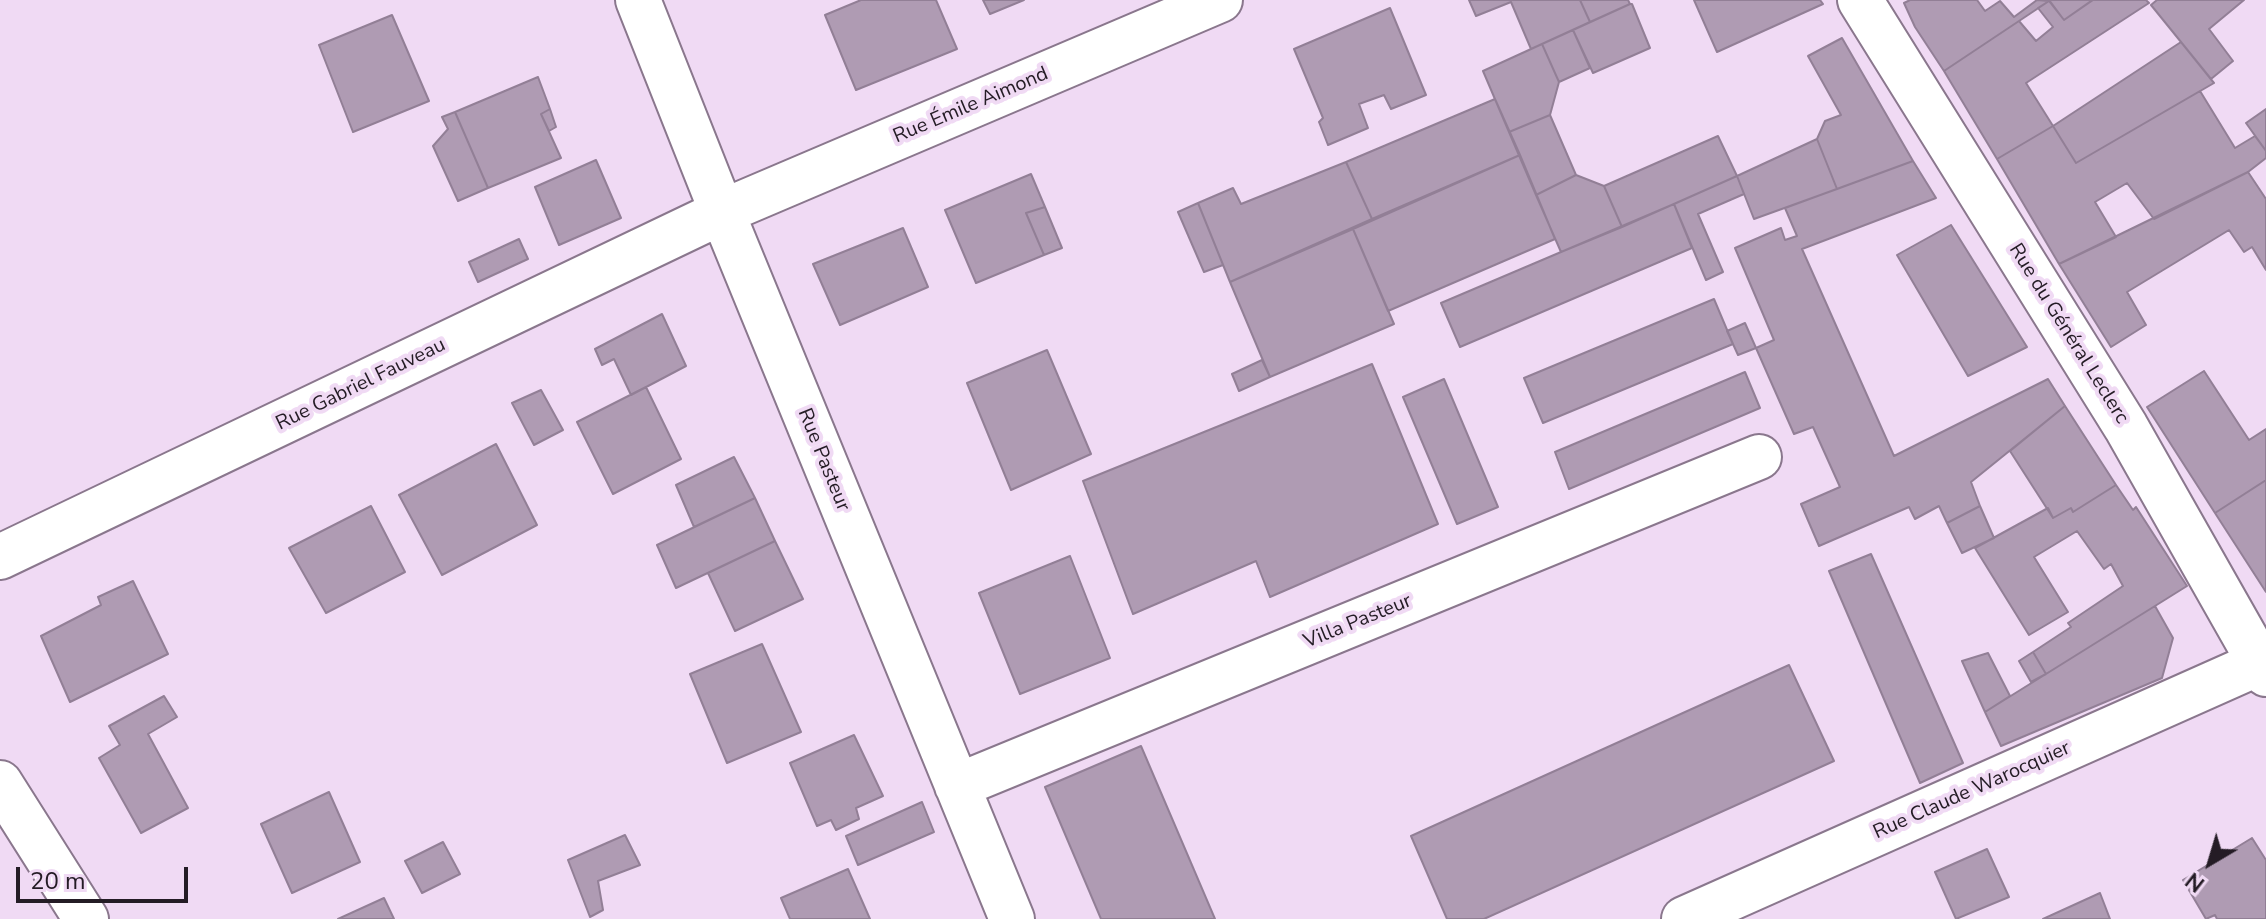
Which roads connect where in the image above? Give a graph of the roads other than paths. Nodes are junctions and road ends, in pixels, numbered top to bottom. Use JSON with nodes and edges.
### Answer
{"nodes":[{"id":1,"x":638,"y":0,"type":"edge"},
{"id":2,"x":1220,"y":0,"type":"edge"},
{"id":3,"x":1860,"y":0,"type":"edge"},
{"id":4,"x":722,"y":212,"type":"junction"},
{"id":5,"x":1759,"y":457,"type":"dead end"},
{"id":6,"x":0,"y":557,"type":"edge"},
{"id":7,"x":2264,"y":666,"type":"edge"},
{"id":8,"x":0,"y":783,"type":"edge"},
{"id":9,"x":957,"y":786,"type":"junction"},
{"id":10,"x":86,"y":919,"type":"edge"},
{"id":11,"x":1012,"y":919,"type":"edge"},
{"id":12,"x":1684,"y":919,"type":"edge"}],
"edges":[{"from":1,"to":4,"type":"street","name":"Rue Pasteur"},
{"from":2,"to":4,"type":"street","name":"Rue Émile Aimond"},
{"from":3,"to":7,"type":"street","name":"Rue du Général Leclerc"},
{"from":4,"to":6,"type":"street","name":"Rue Gabriel Fauveau"},
{"from":4,"to":9,"type":"street","name":"Rue Pasteur"},
{"from":5,"to":9,"type":"street","name":"Villa Pasteur"},
{"from":7,"to":12,"type":"street","name":"Rue Claude Warocquier"},
{"from":8,"to":10,"type":"street"},
{"from":9,"to":11,"type":"street","name":"Rue Pasteur"}]}
